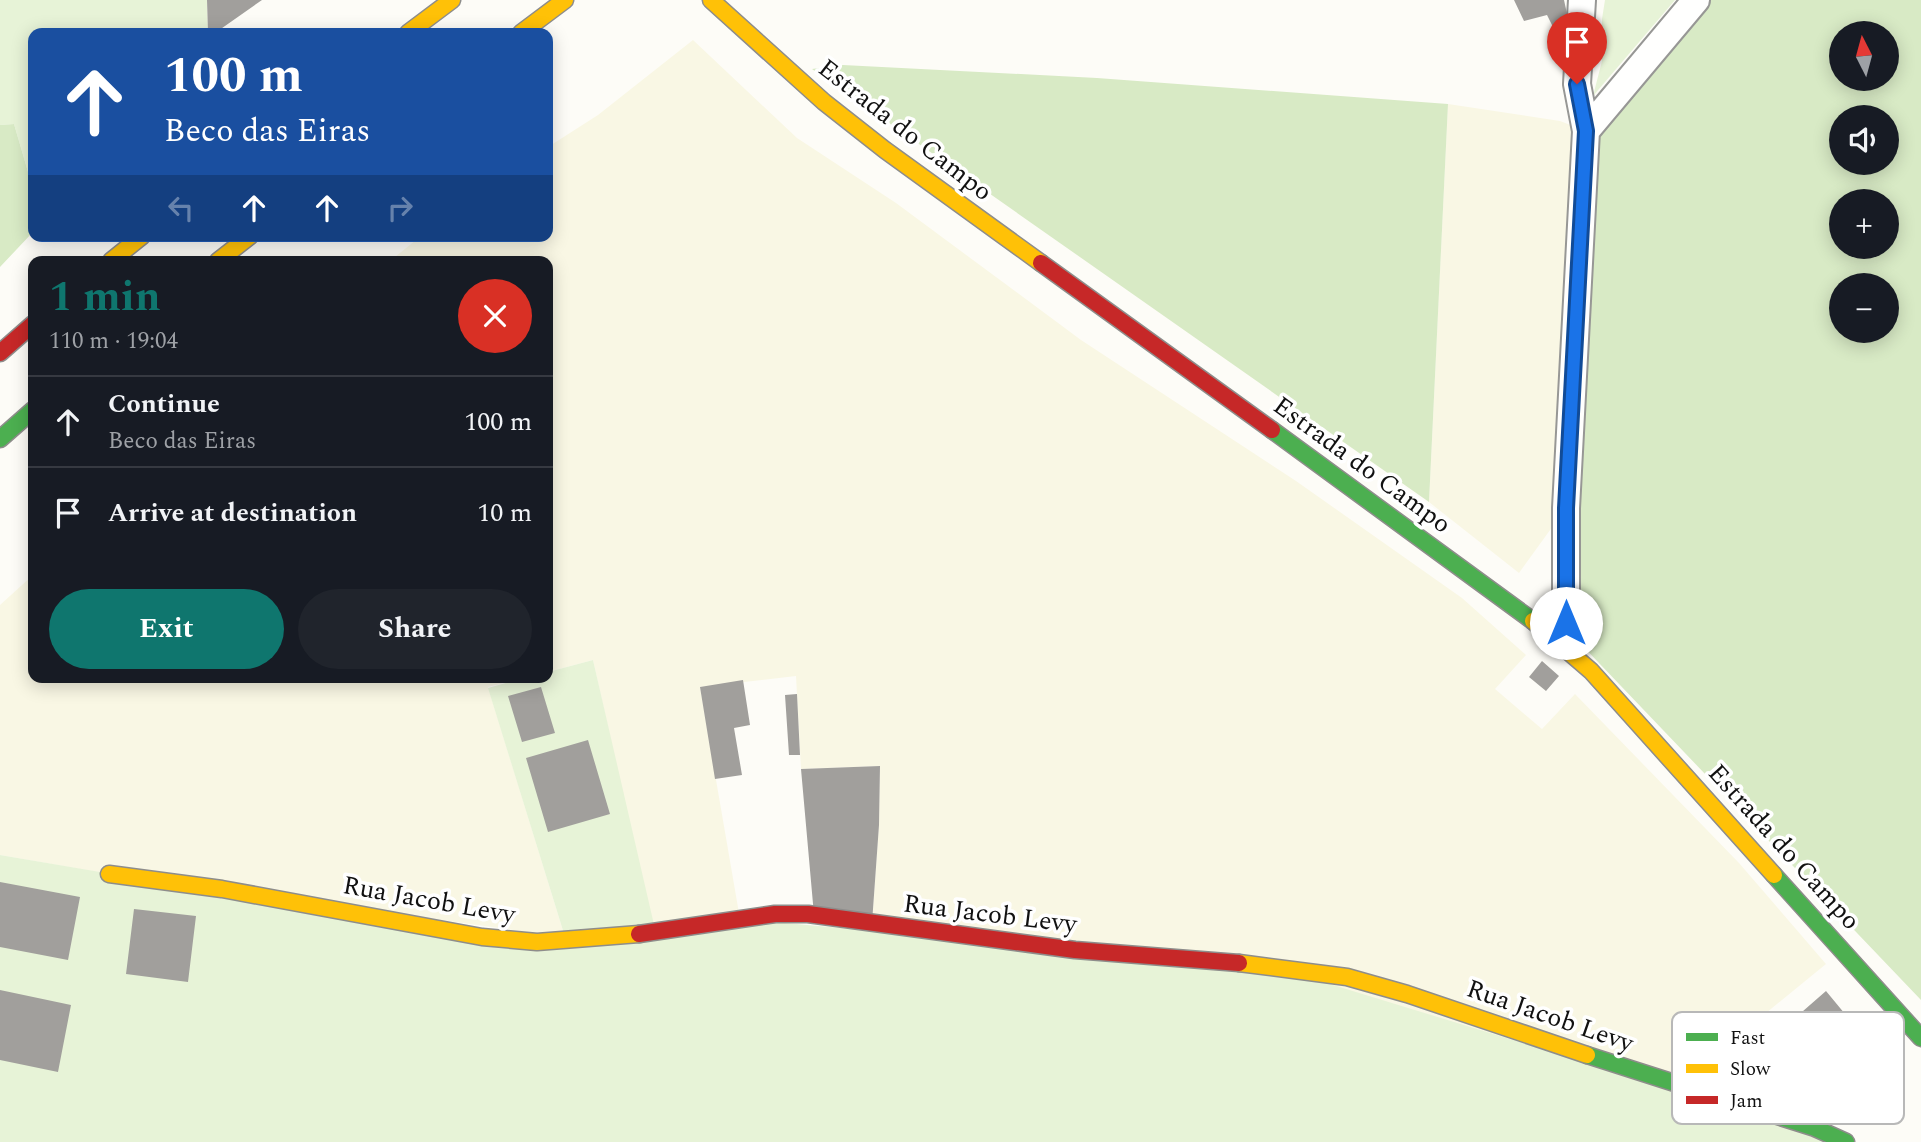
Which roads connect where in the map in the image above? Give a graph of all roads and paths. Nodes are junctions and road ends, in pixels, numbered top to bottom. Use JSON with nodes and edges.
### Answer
{"nodes":[{"id":1,"x":452,"y":0,"type":"edge"},
{"id":2,"x":565,"y":0,"type":"edge"},
{"id":3,"x":711,"y":0,"type":"edge"},
{"id":4,"x":1582,"y":0,"type":"edge"},
{"id":5,"x":1696,"y":0,"type":"edge"},
{"id":6,"x":415,"y":28,"type":"edge"},
{"id":7,"x":528,"y":28,"type":"edge"},
{"id":8,"x":1586,"y":131,"type":"junction"},
{"id":9,"x":135,"y":242,"type":"edge"},
{"id":10,"x":242,"y":242,"type":"edge"},
{"id":11,"x":117,"y":256,"type":"edge"},
{"id":12,"x":224,"y":256,"type":"edge"},
{"id":13,"x":28,"y":328,"type":"edge"},
{"id":14,"x":0,"y":353,"type":"edge"},
{"id":15,"x":28,"y":414,"type":"edge"},
{"id":16,"x":0,"y":439,"type":"edge"},
{"id":17,"x":1558,"y":640,"type":"junction"},
{"id":18,"x":109,"y":874,"type":"dead end"},
{"id":19,"x":1898,"y":1012,"type":"edge"},
{"id":20,"x":1904,"y":1019,"type":"edge"},
{"id":21,"x":1921,"y":1038,"type":"edge"},
{"id":22,"x":1672,"y":1083,"type":"edge"},
{"id":23,"x":1803,"y":1124,"type":"edge"},
{"id":24,"x":1846,"y":1142,"type":"edge"}],
"edges":[{"from":1,"to":6,"type":"main road"},
{"from":2,"to":7,"type":"main road"},
{"from":3,"to":17,"type":"main road","name":"Estrada do Campo"},
{"from":4,"to":8,"type":"street"},
{"from":5,"to":8,"type":"street"},
{"from":8,"to":17,"type":"street"},
{"from":9,"to":11,"type":"main road"},
{"from":10,"to":12,"type":"main road"},
{"from":13,"to":14,"type":"main road"},
{"from":15,"to":16,"type":"main road"},
{"from":17,"to":19,"type":"main road","name":"Estrada do Campo"},
{"from":18,"to":22,"type":"main road","name":"Rua Jacob Levy"},
{"from":20,"to":21,"type":"main road","name":"Estrada do Campo"},
{"from":23,"to":24,"type":"main road","name":"Rua Jacob Levy"}]}
